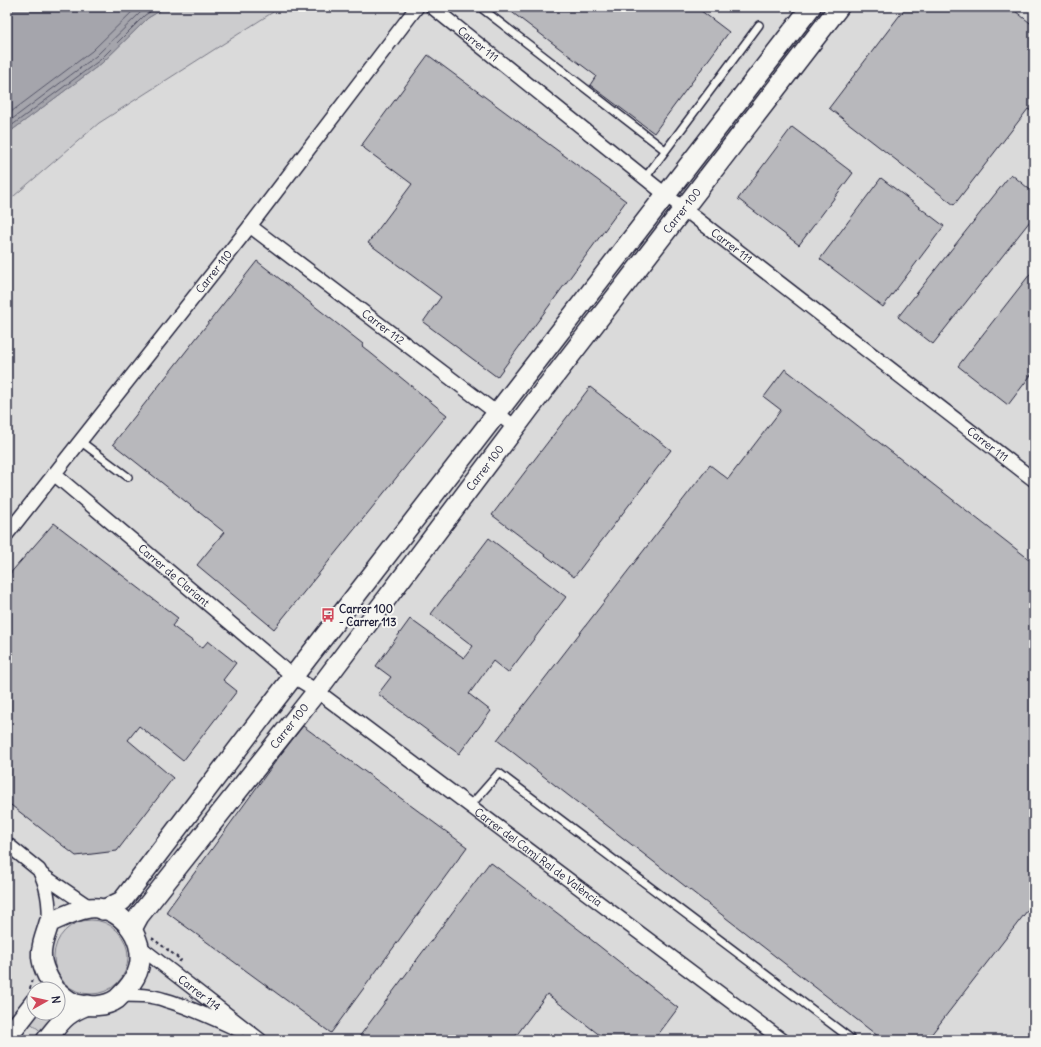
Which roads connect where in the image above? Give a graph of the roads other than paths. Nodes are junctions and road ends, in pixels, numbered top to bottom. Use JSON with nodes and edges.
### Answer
{"nodes":[{"id":1,"x":417,"y":7,"type":"edge"},
{"id":2,"x":432,"y":7,"type":"edge"},
{"id":3,"x":480,"y":7,"type":"edge"},
{"id":4,"x":812,"y":7,"type":"edge"},
{"id":5,"x":839,"y":7,"type":"edge"},
{"id":6,"x":759,"y":25,"type":"dead end"},
{"id":7,"x":665,"y":150,"type":"junction"},
{"id":8,"x":645,"y":178,"type":"junction"},
{"id":9,"x":666,"y":195,"type":"junction"},
{"id":10,"x":684,"y":208,"type":"junction"},
{"id":11,"x":250,"y":226,"type":"junction"},
{"id":12,"x":498,"y":413,"type":"junction"},
{"id":13,"x":515,"y":427,"type":"junction"},
{"id":14,"x":80,"y":441,"type":"junction"},
{"id":15,"x":54,"y":474,"type":"junction"},
{"id":16,"x":128,"y":477,"type":"dead end"},
{"id":17,"x":1034,"y":480,"type":"edge"},
{"id":18,"x":7,"y":534,"type":"edge"},
{"id":19,"x":294,"y":677,"type":"junction"},
{"id":20,"x":317,"y":691,"type":"junction"},
{"id":21,"x":470,"y":806,"type":"junction"},
{"id":22,"x":7,"y":844,"type":"edge"},
{"id":23,"x":41,"y":874,"type":"junction"},
{"id":24,"x":97,"y":909,"type":"junction"},
{"id":25,"x":49,"y":923,"type":"junction"},
{"id":26,"x":132,"y":929,"type":"junction"},
{"id":27,"x":144,"y":945,"type":"junction"},
{"id":28,"x":45,"y":971,"type":"junction"},
{"id":29,"x":43,"y":981,"type":"edge"},
{"id":30,"x":51,"y":981,"type":"edge"},
{"id":31,"x":121,"y":995,"type":"junction"},
{"id":32,"x":66,"y":999,"type":"edge"},
{"id":33,"x":88,"y":1005,"type":"junction"},
{"id":34,"x":26,"y":1013,"type":"edge"},
{"id":35,"x":7,"y":1038,"type":"edge"},
{"id":36,"x":46,"y":1040,"type":"edge"},
{"id":37,"x":260,"y":1040,"type":"edge"},
{"id":38,"x":782,"y":1040,"type":"edge"},
{"id":39,"x":849,"y":1040,"type":"edge"}],
"edges":[{"from":1,"to":11,"type":"street","name":"Carrer 110"},
{"from":2,"to":8,"type":"street","name":"Carrer 111"},
{"from":3,"to":7,"type":"lane"},
{"from":4,"to":9,"type":"street","name":"Carrer 100"},
{"from":5,"to":10,"type":"street","name":"Carrer 100"},
{"from":6,"to":7,"type":"lane"},
{"from":7,"to":8,"type":"lane"},
{"from":8,"to":9,"type":"street","name":"Carrer 111"},
{"from":9,"to":10,"type":"street","name":"Carrer 111"},
{"from":9,"to":12,"type":"street","name":"Carrer 100"},
{"from":10,"to":13,"type":"street","name":"Carrer 100"},
{"from":10,"to":17,"type":"street","name":"Carrer 111"},
{"from":11,"to":12,"type":"street","name":"Carrer 112"},
{"from":11,"to":14,"type":"street","name":"Carrer 110"},
{"from":12,"to":13,"type":"street","name":"Carrer 112"},
{"from":12,"to":19,"type":"street","name":"Carrer 100"},
{"from":13,"to":20,"type":"street","name":"Carrer 100"},
{"from":14,"to":15,"type":"street","name":"Carrer 110"},
{"from":14,"to":16,"type":"lane"},
{"from":15,"to":18,"type":"street","name":"Carrer 110"},
{"from":15,"to":19,"type":"street","name":"Carrer de Clariant"},
{"from":19,"to":20,"type":"street","name":"Carrer del Camí Ral de València"},
{"from":19,"to":24,"type":"street","name":"Carrer 100"},
{"from":20,"to":21,"type":"street","name":"Carrer del Camí Ral de València"},
{"from":20,"to":26,"type":"street","name":"Carrer 100"},
{"from":21,"to":38,"type":"street","name":"Carrer del Camí Ral de València"},
{"from":21,"to":39,"type":"lane"},
{"from":22,"to":23,"type":"street"},
{"from":23,"to":24,"type":"street"},
{"from":23,"to":25,"type":"street"},
{"from":24,"to":25,"type":"street","name":"Carrer 100"},
{"from":24,"to":26,"type":"street"},
{"from":25,"to":28,"type":"street"},
{"from":26,"to":27,"type":"street"},
{"from":27,"to":31,"type":"street"},
{"from":27,"to":37,"type":"street","name":"Carrer 114"},
{"from":28,"to":29,"type":"street"},
{"from":28,"to":30,"type":"street"},
{"from":31,"to":33,"type":"street"},
{"from":31,"to":37,"type":"street","name":"Carrer 114"},
{"from":32,"to":33,"type":"street"},
{"from":33,"to":36,"type":"street"},
{"from":34,"to":35,"type":"street"}]}
